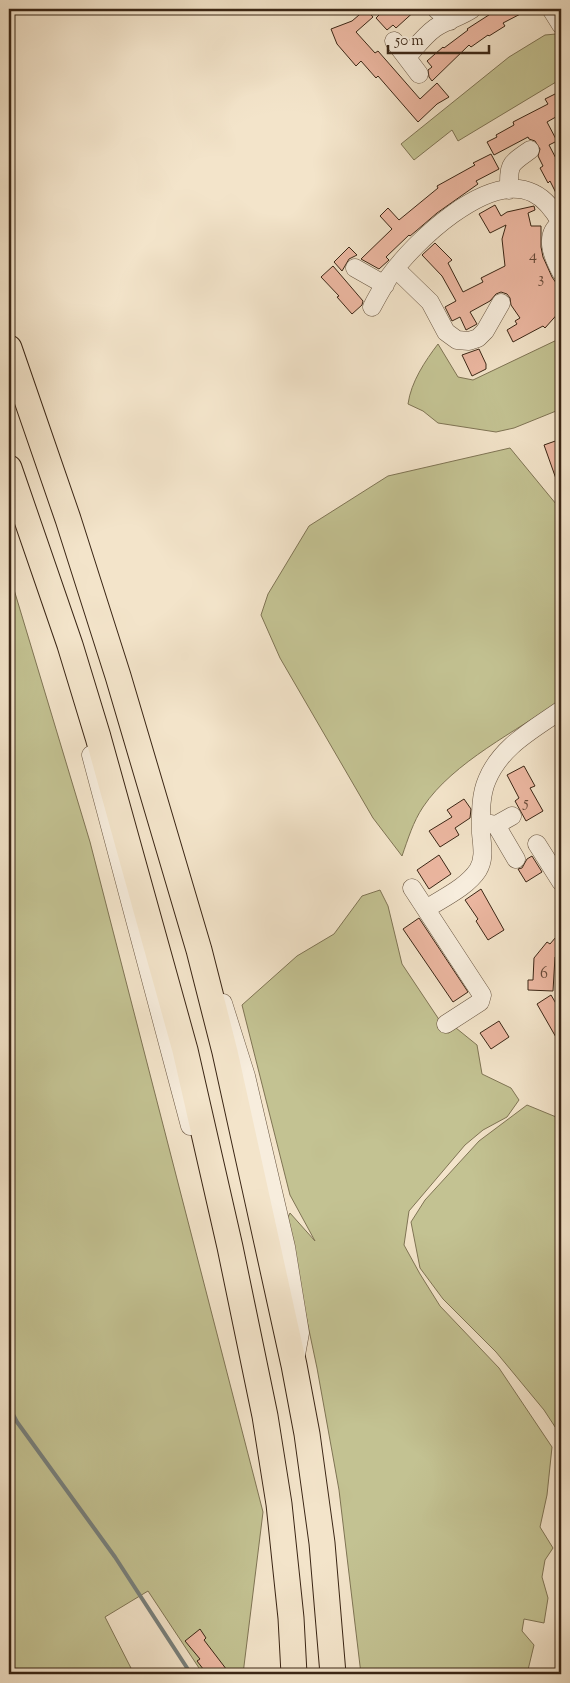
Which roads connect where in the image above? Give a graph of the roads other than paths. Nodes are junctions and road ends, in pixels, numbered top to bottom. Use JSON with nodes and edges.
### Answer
{"nodes":[{"id":1,"x":436,"y":9,"type":"edge"},
{"id":2,"x":472,"y":9,"type":"edge"},
{"id":3,"x":551,"y":9,"type":"edge"},
{"id":4,"x":450,"y":21,"type":"junction"},
{"id":5,"x":561,"y":25,"type":"edge"},
{"id":6,"x":394,"y":41,"type":"dead end"},
{"id":7,"x":407,"y":57,"type":"junction"},
{"id":8,"x":419,"y":74,"type":"dead end"},
{"id":9,"x":530,"y":150,"type":"dead end"},
{"id":10,"x":509,"y":190,"type":"junction"},
{"id":11,"x":561,"y":223,"type":"edge"},
{"id":12,"x":355,"y":268,"type":"dead end"},
{"id":13,"x":396,"y":269,"type":"junction"},
{"id":14,"x":561,"y":272,"type":"edge"},
{"id":15,"x":385,"y":285,"type":"junction"},
{"id":16,"x":501,"y":303,"type":"dead end"},
{"id":17,"x":372,"y":307,"type":"dead end"},
{"id":18,"x":9,"y":348,"type":"edge"},
{"id":19,"x":9,"y":468,"type":"edge"},
{"id":20,"x":561,"y":710,"type":"edge"},
{"id":21,"x":512,"y":816,"type":"dead end"},
{"id":22,"x":488,"y":824,"type":"junction"},
{"id":23,"x":537,"y":844,"type":"dead end"},
{"id":24,"x":516,"y":859,"type":"dead end"},
{"id":25,"x":561,"y":882,"type":"edge"},
{"id":26,"x":412,"y":888,"type":"dead end"},
{"id":27,"x":426,"y":909,"type":"junction"},
{"id":28,"x":446,"y":1024,"type":"dead end"},
{"id":29,"x":294,"y":1674,"type":"edge"},
{"id":30,"x":332,"y":1674,"type":"edge"}],
"edges":[{"from":1,"to":4,"type":"street"},
{"from":2,"to":4,"type":"street"},
{"from":3,"to":5,"type":"street"},
{"from":4,"to":7,"type":"street"},
{"from":6,"to":7,"type":"street"},
{"from":7,"to":8,"type":"street"},
{"from":9,"to":10,"type":"street"},
{"from":10,"to":11,"type":"street"},
{"from":10,"to":13,"type":"street"},
{"from":11,"to":14,"type":"street"},
{"from":12,"to":15,"type":"street"},
{"from":13,"to":15,"type":"street"},
{"from":13,"to":16,"type":"street"},
{"from":15,"to":17,"type":"street"},
{"from":18,"to":30,"type":"highway"},
{"from":19,"to":29,"type":"highway"},
{"from":20,"to":22,"type":"street"},
{"from":21,"to":22,"type":"street"},
{"from":22,"to":24,"type":"street"},
{"from":22,"to":27,"type":"street"},
{"from":23,"to":25,"type":"street"},
{"from":26,"to":27,"type":"street"},
{"from":27,"to":28,"type":"street"}]}
